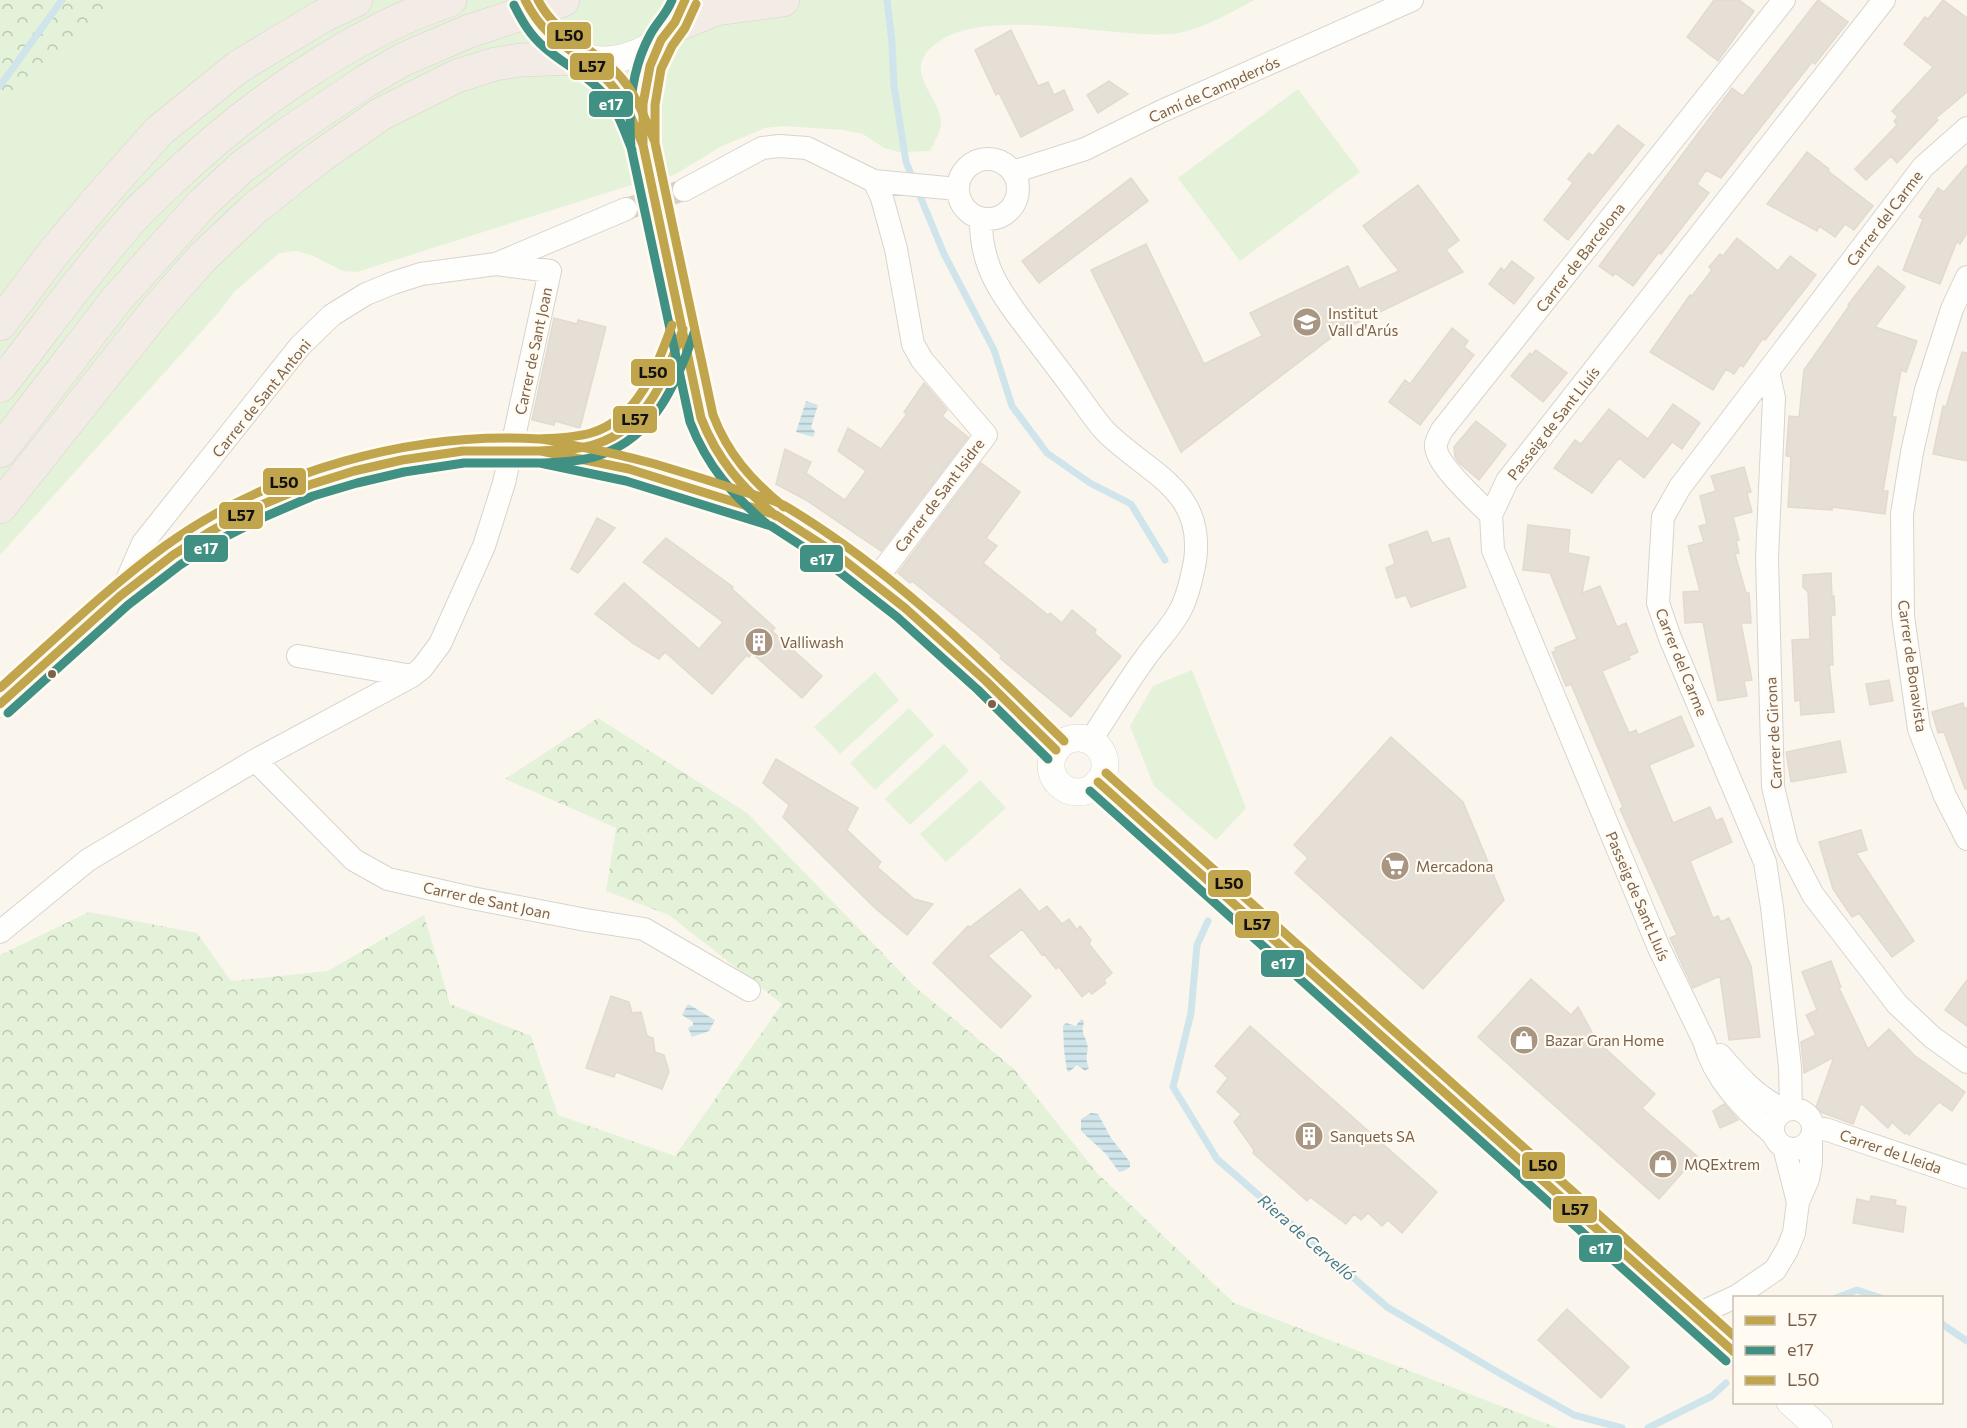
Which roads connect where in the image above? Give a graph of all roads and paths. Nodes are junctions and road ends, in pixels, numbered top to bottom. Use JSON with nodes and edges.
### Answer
{"nodes":[{"id":1,"x":356,"y":0,"type":"edge"},
{"id":2,"x":450,"y":0,"type":"edge"},
{"id":3,"x":525,"y":0,"type":"edge"},
{"id":4,"x":563,"y":0,"type":"edge"},
{"id":5,"x":783,"y":0,"type":"edge"},
{"id":6,"x":1412,"y":0,"type":"edge"},
{"id":7,"x":1784,"y":0,"type":"edge"},
{"id":8,"x":1884,"y":0,"type":"edge"},
{"id":9,"x":676,"y":16,"type":"edge"},
{"id":10,"x":581,"y":58,"type":"junction"},
{"id":11,"x":1967,"y":128,"type":"edge"},
{"id":12,"x":643,"y":145,"type":"junction"},
{"id":13,"x":1013,"y":172,"type":"junction"},
{"id":14,"x":880,"y":182,"type":"junction"},
{"id":15,"x":947,"y":188,"type":"junction"},
{"id":16,"x":684,"y":190,"type":"tunnel mouth"},
{"id":17,"x":626,"y":209,"type":"tunnel mouth"},
{"id":18,"x":981,"y":219,"type":"junction"},
{"id":19,"x":496,"y":264,"type":"junction"},
{"id":20,"x":1967,"y":277,"type":"edge"},
{"id":21,"x":0,"y":324,"type":"edge"},
{"id":22,"x":683,"y":329,"type":"junction"},
{"id":23,"x":1768,"y":371,"type":"junction"},
{"id":24,"x":0,"y":386,"type":"edge"},
{"id":25,"x":512,"y":450,"type":"junction"},
{"id":26,"x":0,"y":451,"type":"edge"},
{"id":27,"x":541,"y":451,"type":"junction"},
{"id":28,"x":0,"y":507,"type":"edge"},
{"id":29,"x":1491,"y":515,"type":"junction"},
{"id":30,"x":776,"y":516,"type":"junction"},
{"id":31,"x":874,"y":582,"type":"junction"},
{"id":32,"x":120,"y":596,"type":"junction"},
{"id":33,"x":298,"y":656,"type":"dead end"},
{"id":34,"x":412,"y":676,"type":"junction"},
{"id":35,"x":0,"y":704,"type":"edge"},
{"id":36,"x":1090,"y":741,"type":"junction"},
{"id":37,"x":1056,"y":750,"type":"junction"},
{"id":38,"x":254,"y":761,"type":"junction"},
{"id":39,"x":1098,"y":782,"type":"junction"},
{"id":40,"x":1967,"y":839,"type":"edge"},
{"id":41,"x":0,"y":932,"type":"edge"},
{"id":42,"x":749,"y":990,"type":"dead end"},
{"id":43,"x":1704,"y":1041,"type":"junction"},
{"id":44,"x":1967,"y":1062,"type":"edge"},
{"id":45,"x":1788,"y":1109,"type":"junction"},
{"id":46,"x":1813,"y":1135,"type":"junction"},
{"id":47,"x":1779,"y":1141,"type":"junction"},
{"id":48,"x":1967,"y":1177,"type":"edge"},
{"id":49,"x":1798,"y":1202,"type":"junction"},
{"id":50,"x":1737,"y":1296,"type":"edge"},
{"id":51,"x":1733,"y":1298,"type":"edge"},
{"id":52,"x":1694,"y":1316,"type":"junction"},
{"id":53,"x":1733,"y":1351,"type":"edge"}],
"edges":[{"from":1,"to":21,"type":"highway"},
{"from":2,"to":24,"type":"highway"},
{"from":3,"to":10,"type":"street","bridge":true},
{"from":4,"to":26,"type":"highway"},
{"from":5,"to":9,"type":"highway"},
{"from":6,"to":13,"type":"street","name":"Camí de Campderrós"},
{"from":7,"to":29,"type":"street","name":"Carrer de Barcelona"},
{"from":8,"to":29,"type":"street","name":"Passeig de Sant Lluís"},
{"from":9,"to":10,"type":"street"},
{"from":9,"to":12,"type":"street"},
{"from":10,"to":12,"type":"street"},
{"from":10,"to":28,"type":"highway"},
{"from":11,"to":23,"type":"street","name":"Carrer del Carme"},
{"from":12,"to":22,"type":"street"},
{"from":13,"to":15,"type":"street"},
{"from":13,"to":18,"type":"street"},
{"from":14,"to":15,"type":"street"},
{"from":14,"to":16,"type":"street"},
{"from":14,"to":31,"type":"street","name":"Carrer de Sant Isidre"},
{"from":15,"to":18,"type":"street"},
{"from":17,"to":19,"type":"street","name":"Carrer de Sant Antoni"},
{"from":18,"to":36,"type":"street"},
{"from":19,"to":25,"type":"street","name":"Carrer de Sant Joan"},
{"from":19,"to":32,"type":"street","name":"Carrer de Sant Antoni"},
{"from":20,"to":40,"type":"street","name":"Carrer de Bonavista"},
{"from":22,"to":27,"type":"street"},
{"from":22,"to":30,"type":"street"},
{"from":23,"to":44,"type":"street","name":"Carrer de Girona"},
{"from":23,"to":45,"type":"street","name":"Carrer del Carme"},
{"from":25,"to":27,"type":"street"},
{"from":25,"to":32,"type":"street"},
{"from":25,"to":34,"type":"street","name":"Carrer de Sant Joan"},
{"from":27,"to":30,"type":"street"},
{"from":29,"to":43,"type":"street","name":"Passeig de Sant Lluís"},
{"from":30,"to":31,"type":"street"},
{"from":31,"to":37,"type":"street"},
{"from":32,"to":35,"type":"street"},
{"from":33,"to":34,"type":"street"},
{"from":34,"to":38,"type":"street","name":"Carrer de Sant Joan"},
{"from":36,"to":37,"type":"street"},
{"from":36,"to":39,"type":"street"},
{"from":37,"to":39,"type":"street"},
{"from":38,"to":41,"type":"street","name":"Carrer de Sant Joan"},
{"from":38,"to":42,"type":"street","name":"Carrer de Sant Joan"},
{"from":39,"to":52,"type":"street"},
{"from":43,"to":45,"type":"street","name":"Passeig de Sant Lluís"},
{"from":43,"to":47,"type":"street","name":"Passeig de Sant Lluís"},
{"from":45,"to":46,"type":"street","name":"Passeig de Sant Lluís"},
{"from":45,"to":47,"type":"street"},
{"from":46,"to":47,"type":"street"},
{"from":46,"to":48,"type":"street","name":"Carrer de Lleida"},
{"from":46,"to":49,"type":"street"},
{"from":47,"to":49,"type":"street"},
{"from":49,"to":50,"type":"street"},
{"from":51,"to":52,"type":"street"},
{"from":52,"to":53,"type":"street"}]}
